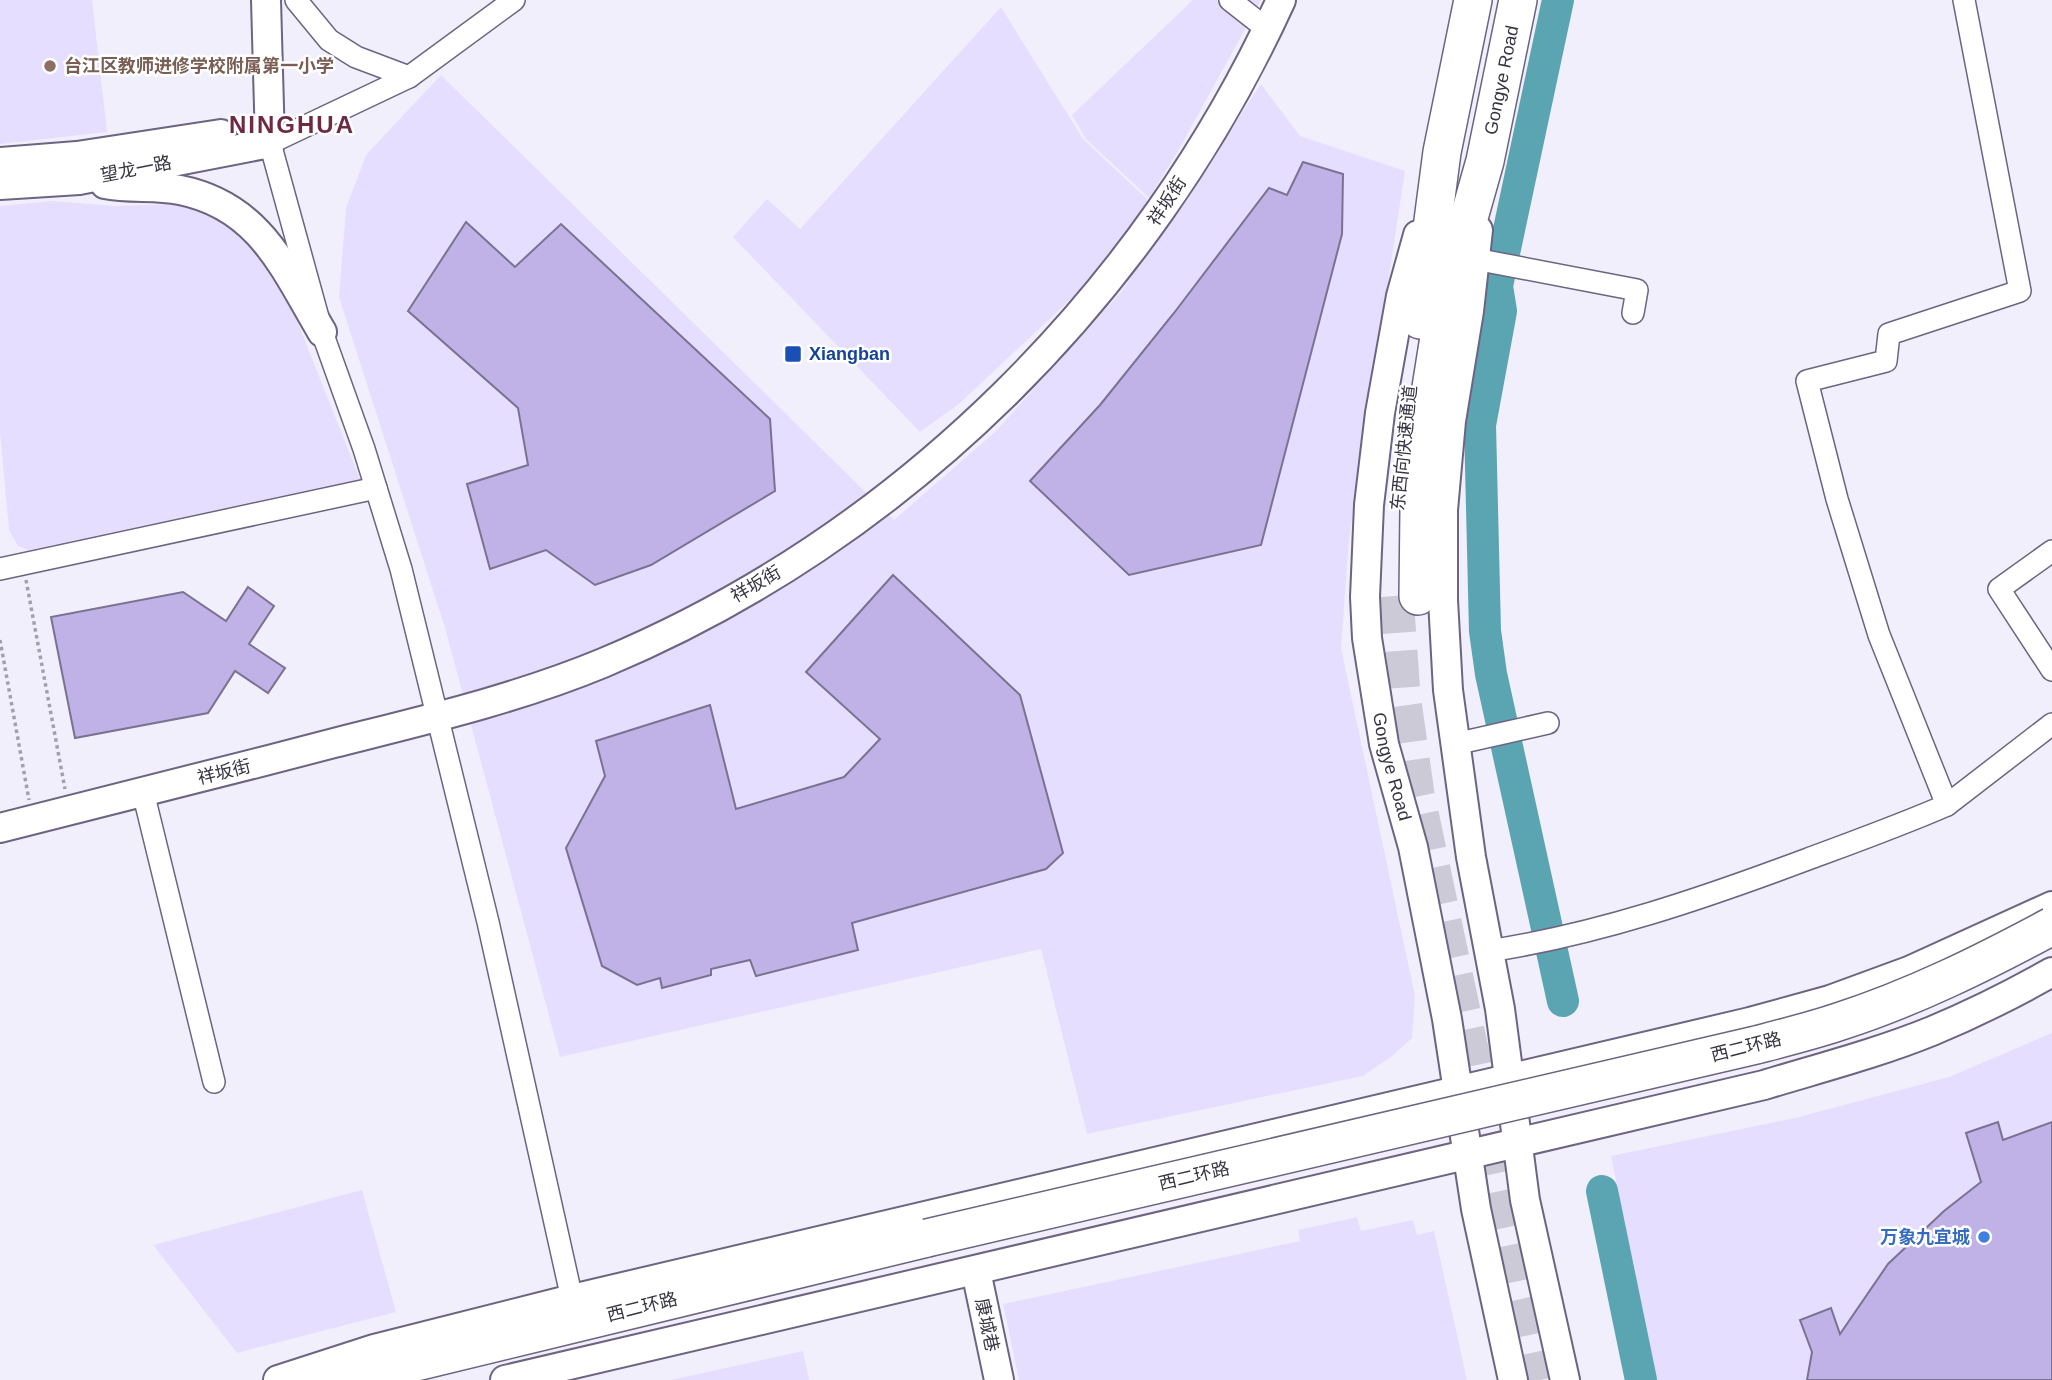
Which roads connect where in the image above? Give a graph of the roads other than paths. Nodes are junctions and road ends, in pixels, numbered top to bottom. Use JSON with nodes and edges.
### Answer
{"nodes":[{"id":1,"x":266,"y":0,"type":"edge"},
{"id":2,"x":296,"y":0,"type":"edge"},
{"id":3,"x":514,"y":0,"type":"edge"},
{"id":4,"x":1230,"y":0,"type":"edge"},
{"id":5,"x":1281,"y":0,"type":"edge"},
{"id":6,"x":1473,"y":0,"type":"edge"},
{"id":7,"x":1518,"y":0,"type":"edge"},
{"id":8,"x":1964,"y":0,"type":"edge"},
{"id":9,"x":1267,"y":29,"type":"junction"},
{"id":10,"x":409,"y":78,"type":"junction"},
{"id":11,"x":270,"y":135,"type":"junction"},
{"id":12,"x":1442,"y":152,"type":"junction"},
{"id":13,"x":1485,"y":161,"type":"junction"},
{"id":14,"x":0,"y":162,"type":"edge"},
{"id":15,"x":79,"y":180,"type":"junction"},
{"id":16,"x":0,"y":185,"type":"edge"},
{"id":17,"x":1484,"y":261,"type":"junction"},
{"id":18,"x":1434,"y":304,"type":"junction"},
{"id":19,"x":1633,"y":313,"type":"dead end"},
{"id":20,"x":321,"y":332,"type":"junction"},
{"id":21,"x":376,"y":488,"type":"junction"},
{"id":22,"x":2052,"y":551,"type":"edge"},
{"id":23,"x":0,"y":564,"type":"edge"},
{"id":24,"x":1407,"y":596,"type":"tunnel mouth"},
{"id":25,"x":2052,"y":670,"type":"edge"},
{"id":26,"x":436,"y":717,"type":"junction"},
{"id":27,"x":2052,"y":724,"type":"edge"},
{"id":28,"x":1538,"y":726,"type":"dead end"},
{"id":29,"x":1455,"y":744,"type":"junction"},
{"id":30,"x":143,"y":792,"type":"junction"},
{"id":31,"x":1947,"y":805,"type":"junction"},
{"id":32,"x":0,"y":828,"type":"edge"},
{"id":33,"x":2052,"y":906,"type":"edge"},
{"id":34,"x":2052,"y":926,"type":"edge"},
{"id":35,"x":2052,"y":950,"type":"edge"},
{"id":36,"x":1489,"y":951,"type":"junction"},
{"id":37,"x":2052,"y":972,"type":"edge"},
{"id":38,"x":1509,"y":1079,"type":"junction"},
{"id":39,"x":214,"y":1082,"type":"dead end"},
{"id":40,"x":1458,"y":1091,"type":"junction"},
{"id":41,"x":1518,"y":1143,"type":"junction"},
{"id":42,"x":1468,"y":1155,"type":"junction"},
{"id":43,"x":929,"y":1246,"type":"junction"},
{"id":44,"x":976,"y":1271,"type":"junction"},
{"id":45,"x":572,"y":1299,"type":"junction"},
{"id":46,"x":589,"y":1370,"type":"edge"},
{"id":47,"x":278,"y":1380,"type":"edge"},
{"id":48,"x":320,"y":1380,"type":"edge"},
{"id":49,"x":424,"y":1380,"type":"edge"},
{"id":50,"x":505,"y":1380,"type":"edge"},
{"id":51,"x":999,"y":1380,"type":"edge"},
{"id":52,"x":1513,"y":1380,"type":"edge"},
{"id":53,"x":1565,"y":1380,"type":"edge"}],
"edges":[{"from":1,"to":11,"type":"main road"},
{"from":2,"to":10,"type":"street"},
{"from":3,"to":10,"type":"street"},
{"from":4,"to":9,"type":"street"},
{"from":5,"to":9,"type":"main road","name":"祥坂街"},
{"from":6,"to":12,"type":"highway","name":"Gongye Road"},
{"from":7,"to":13,"type":"highway","name":"Gongye Road"},
{"from":8,"to":31,"type":"street"},
{"from":9,"to":26,"type":"main road","name":"祥坂街"},
{"from":10,"to":11,"type":"street"},
{"from":11,"to":14,"type":"main road","name":"望龙一路"},
{"from":11,"to":15,"type":"main road","name":"望龙一路"},
{"from":11,"to":20,"type":"street"},
{"from":12,"to":18,"type":"highway","name":"Gongye Road"},
{"from":12,"to":40,"type":"main road","name":"Gongye Road"},
{"from":13,"to":17,"type":"main road","name":"Gongye Road"},
{"from":13,"to":18,"type":"highway","name":"Gongye Road"},
{"from":15,"to":16,"type":"main road","name":"望龙一路"},
{"from":15,"to":20,"type":"main road"},
{"from":17,"to":19,"type":"street"},
{"from":17,"to":29,"type":"main road","name":"Gongye Road"},
{"from":18,"to":24,"type":"highway","name":"东西向快速通道"},
{"from":20,"to":21,"type":"street"},
{"from":21,"to":23,"type":"street"},
{"from":21,"to":26,"type":"street"},
{"from":22,"to":25,"type":"street"},
{"from":26,"to":30,"type":"main road","name":"祥坂街"},
{"from":26,"to":45,"type":"street"},
{"from":27,"to":31,"type":"street"},
{"from":28,"to":29,"type":"street"},
{"from":29,"to":36,"type":"main road","name":"Gongye Road"},
{"from":30,"to":32,"type":"main road","name":"祥坂街"},
{"from":30,"to":39,"type":"street"},
{"from":31,"to":36,"type":"street"},
{"from":33,"to":38,"type":"main road"},
{"from":34,"to":43,"type":"highway","name":"西二环路","bridge":true},
{"from":35,"to":43,"type":"highway","name":"西二环路"},
{"from":36,"to":38,"type":"main road","name":"Gongye Road"},
{"from":37,"to":41,"type":"main road"},
{"from":38,"to":40,"type":"main road"},
{"from":38,"to":41,"type":"main road","name":"Gongye Road"},
{"from":40,"to":42,"type":"main road","name":"Gongye Road"},
{"from":40,"to":45,"type":"main road"},
{"from":41,"to":42,"type":"main road"},
{"from":41,"to":53,"type":"main road","name":"Gongye Road"},
{"from":42,"to":44,"type":"main road"},
{"from":42,"to":52,"type":"main road","name":"Gongye Road"},
{"from":43,"to":48,"type":"highway","name":"西二环路"},
{"from":43,"to":49,"type":"highway","name":"西二环路"},
{"from":44,"to":46,"type":"main road"},
{"from":44,"to":51,"type":"main road","name":"康城巷"},
{"from":45,"to":47,"type":"main road"},
{"from":46,"to":50,"type":"main road"}]}
